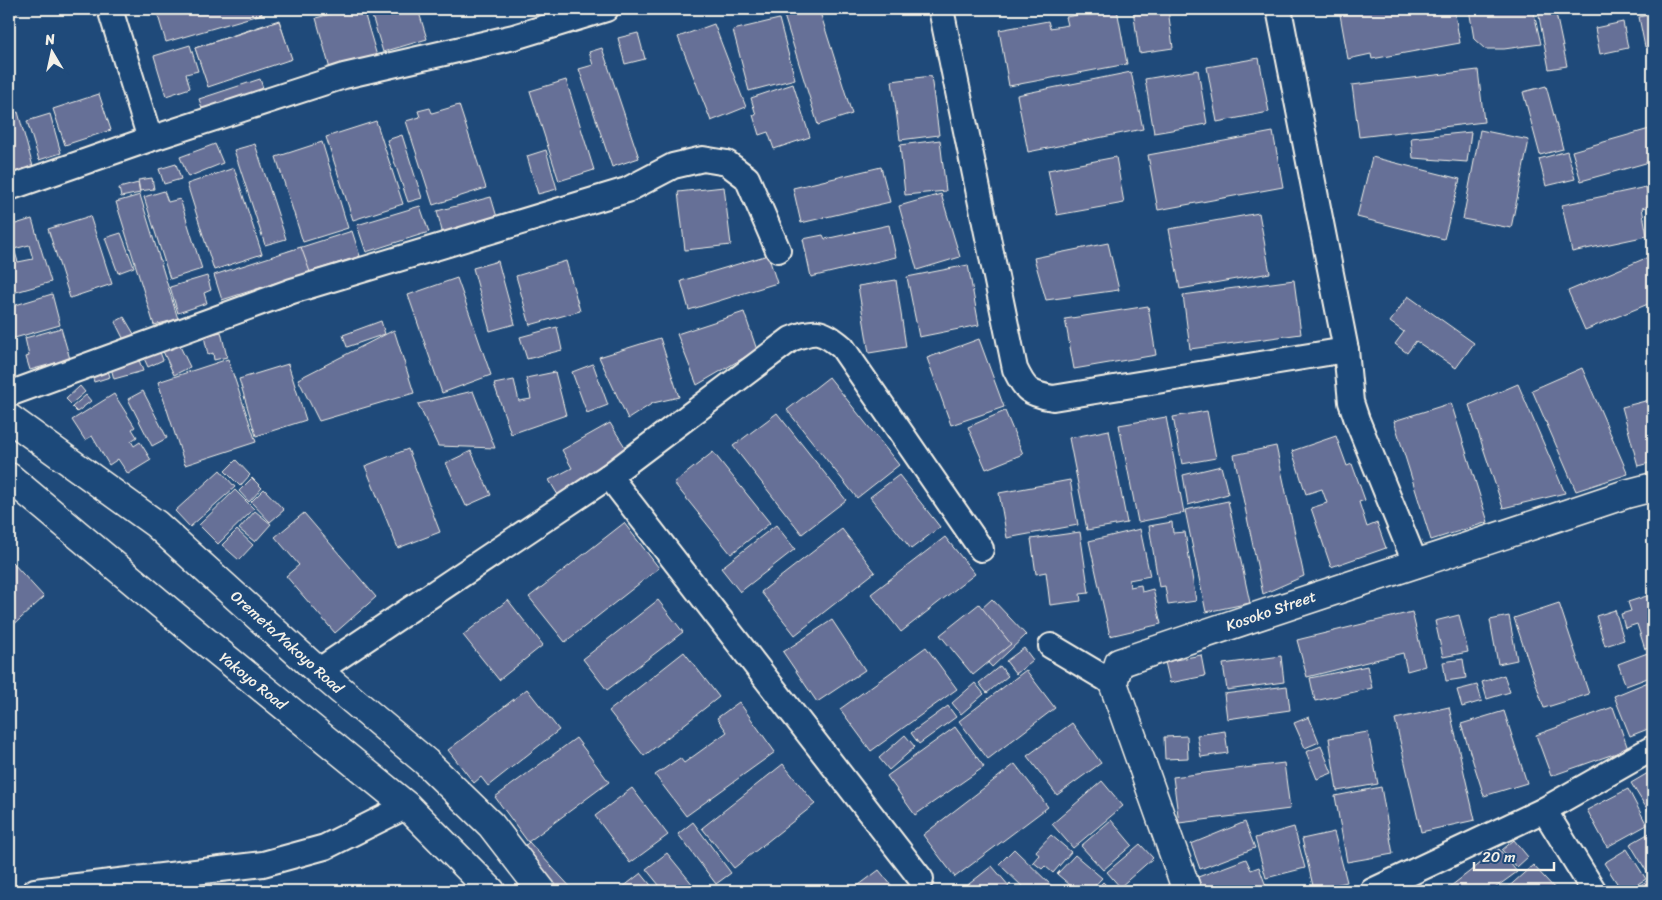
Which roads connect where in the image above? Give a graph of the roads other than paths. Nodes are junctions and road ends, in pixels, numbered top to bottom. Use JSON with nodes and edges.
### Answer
{"nodes":[{"id":1,"x":110,"y":9,"type":"edge"},
{"id":2,"x":606,"y":9,"type":"edge"},
{"id":3,"x":940,"y":9,"type":"edge"},
{"id":4,"x":1279,"y":9,"type":"edge"},
{"id":5,"x":150,"y":139,"type":"junction"},
{"id":6,"x":9,"y":188,"type":"edge"},
{"id":7,"x":778,"y":250,"type":"dead end"},
{"id":8,"x":1346,"y":350,"type":"junction"},
{"id":9,"x":9,"y":394,"type":"edge"},
{"id":10,"x":9,"y":418,"type":"edge"},
{"id":11,"x":609,"y":476,"type":"junction"},
{"id":12,"x":9,"y":477,"type":"edge"},
{"id":13,"x":1653,"y":487,"type":"edge"},
{"id":14,"x":981,"y":549,"type":"dead end"},
{"id":15,"x":1416,"y":564,"type":"junction"},
{"id":16,"x":1051,"y":646,"type":"dead end"},
{"id":17,"x":318,"y":671,"type":"junction"},
{"id":18,"x":1113,"y":683,"type":"junction"},
{"id":19,"x":1653,"y":748,"type":"edge"},
{"id":20,"x":407,"y":806,"type":"junction"},
{"id":21,"x":1544,"y":810,"type":"junction"},
{"id":22,"x":921,"y":878,"type":"dead end"},
{"id":23,"x":35,"y":891,"type":"edge"},
{"id":24,"x":491,"y":891,"type":"edge"},
{"id":25,"x":542,"y":891,"type":"edge"},
{"id":26,"x":1187,"y":891,"type":"edge"},
{"id":27,"x":1372,"y":891,"type":"edge"},
{"id":28,"x":1594,"y":891,"type":"edge"}],
"edges":[{"from":1,"to":5,"type":"street"},
{"from":2,"to":5,"type":"street"},
{"from":3,"to":8,"type":"street"},
{"from":4,"to":8,"type":"street"},
{"from":5,"to":6,"type":"street"},
{"from":7,"to":9,"type":"street"},
{"from":8,"to":15,"type":"street"},
{"from":10,"to":17,"type":"main road","name":"Oremeta/Yakoyo Road"},
{"from":11,"to":14,"type":"street"},
{"from":11,"to":17,"type":"street"},
{"from":11,"to":22,"type":"street"},
{"from":12,"to":20,"type":"main road","name":"Yakoyo Road"},
{"from":13,"to":15,"type":"main road","name":"Kosoko Street"},
{"from":15,"to":18,"type":"main road","name":"Kosoko Street"},
{"from":16,"to":18,"type":"street"},
{"from":17,"to":25,"type":"main road","name":"Oremeta/Yakoyo Road"},
{"from":18,"to":26,"type":"main road"},
{"from":19,"to":21,"type":"street"},
{"from":20,"to":23,"type":"street"},
{"from":20,"to":24,"type":"main road","name":"Yakoyo Road"},
{"from":21,"to":27,"type":"street"},
{"from":21,"to":28,"type":"street"}]}
